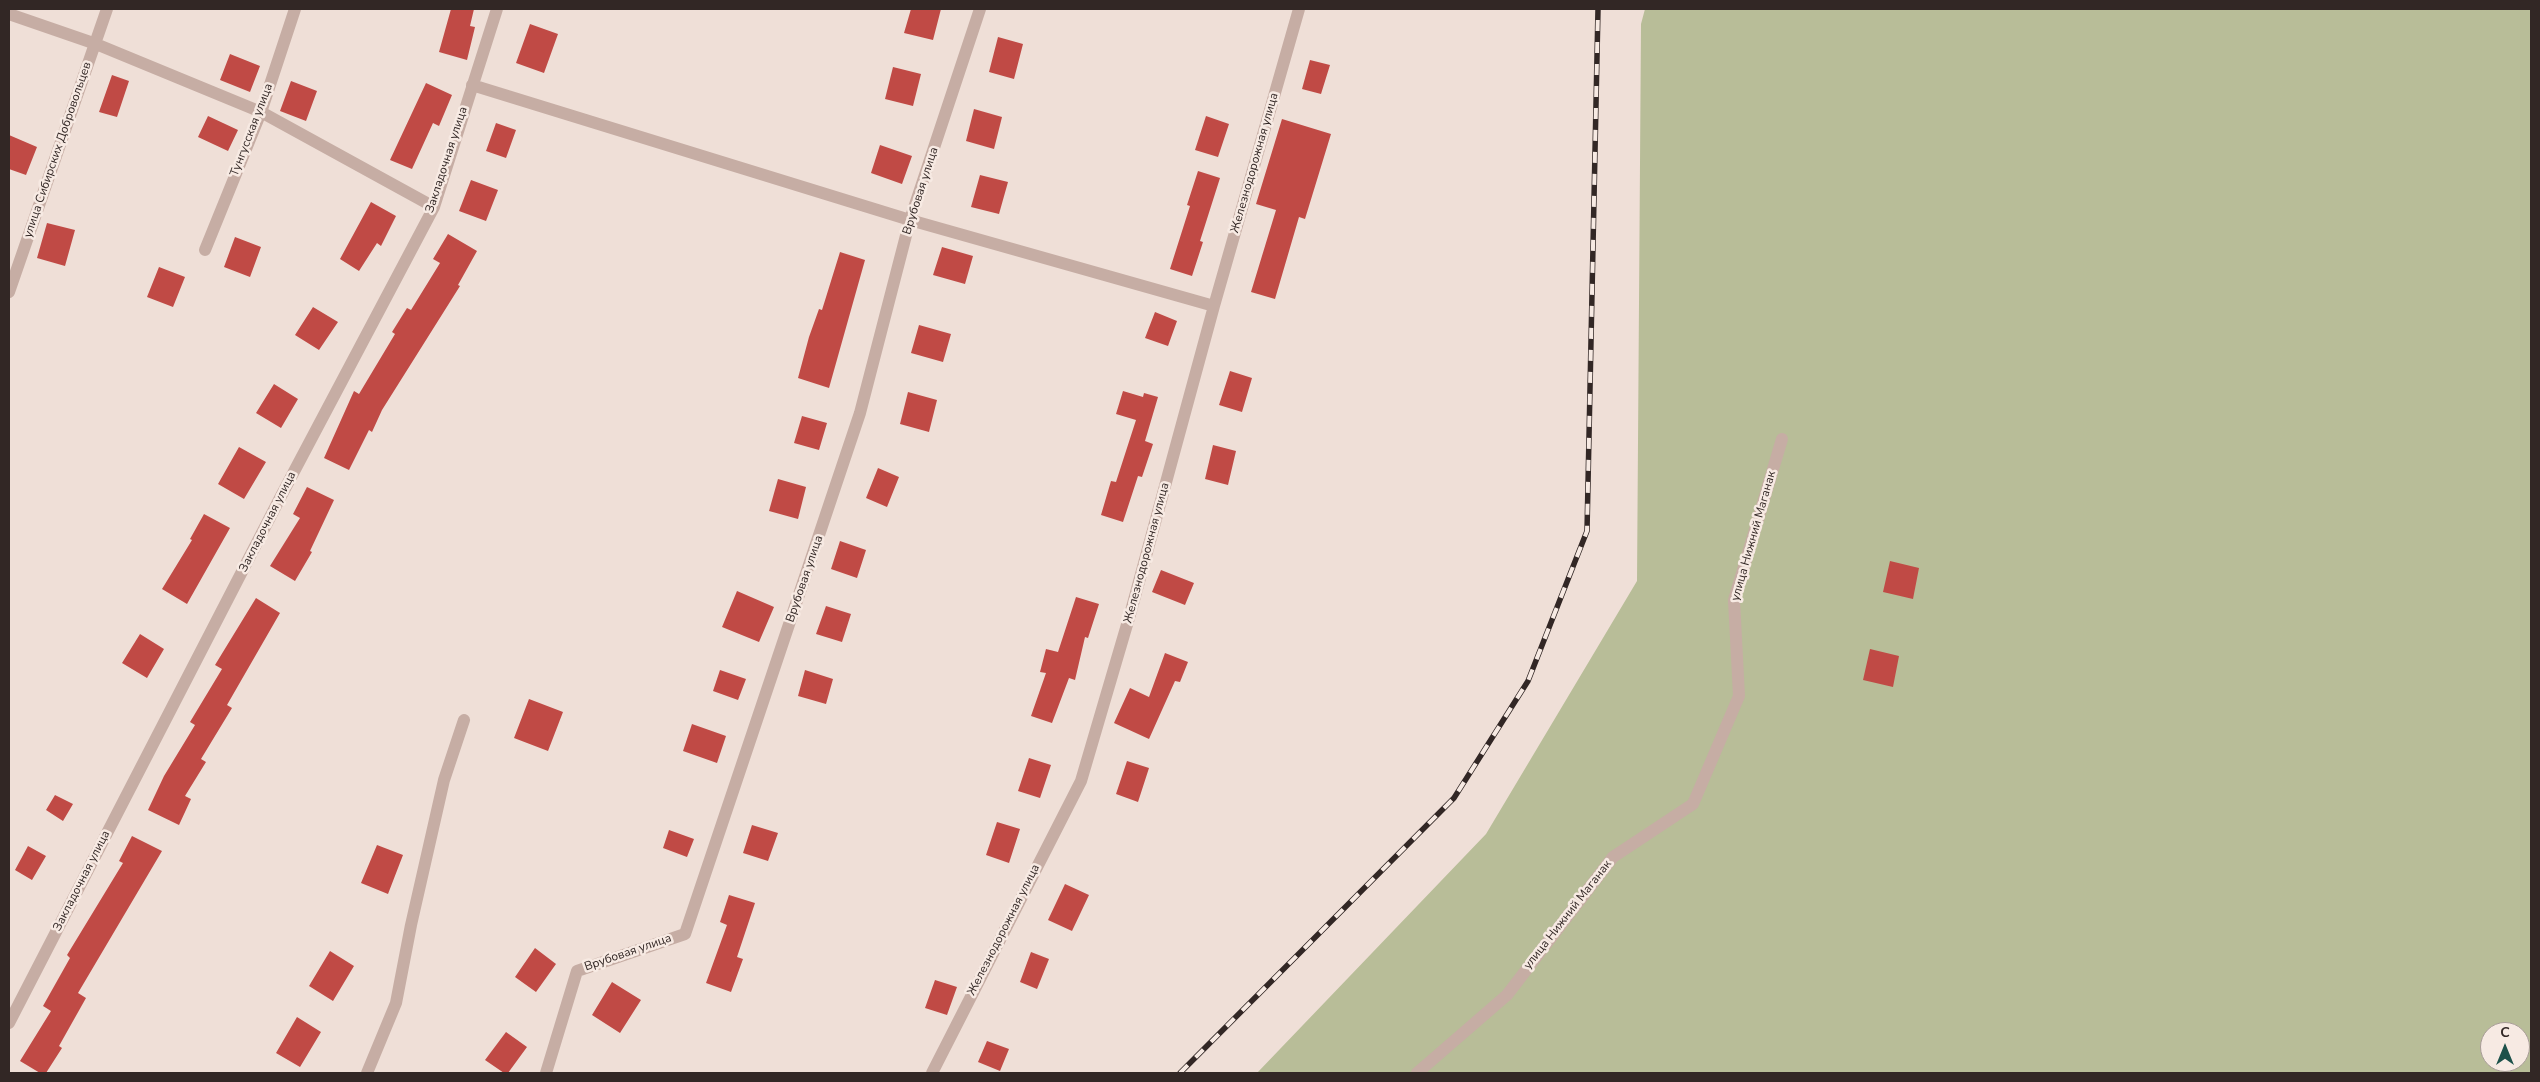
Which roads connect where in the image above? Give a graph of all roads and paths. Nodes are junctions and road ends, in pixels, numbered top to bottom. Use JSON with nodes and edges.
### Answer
{"nodes":[{"id":1,"x":107,"y":9,"type":"edge"},
{"id":2,"x":295,"y":9,"type":"edge"},
{"id":3,"x":497,"y":9,"type":"edge"},
{"id":4,"x":980,"y":9,"type":"edge"},
{"id":5,"x":1298,"y":9,"type":"edge"},
{"id":6,"x":9,"y":14,"type":"edge"},
{"id":7,"x":96,"y":44,"type":"junction"},
{"id":8,"x":472,"y":85,"type":"junction"},
{"id":9,"x":261,"y":112,"type":"junction"},
{"id":10,"x":434,"y":207,"type":"junction"},
{"id":11,"x":910,"y":220,"type":"junction"},
{"id":12,"x":205,"y":250,"type":"dead end"},
{"id":13,"x":9,"y":292,"type":"edge"},
{"id":14,"x":1214,"y":306,"type":"junction"},
{"id":15,"x":1782,"y":439,"type":"dead end"},
{"id":16,"x":464,"y":720,"type":"dead end"},
{"id":17,"x":9,"y":1023,"type":"edge"},
{"id":18,"x":367,"y":1073,"type":"edge"},
{"id":19,"x":546,"y":1073,"type":"edge"},
{"id":20,"x":932,"y":1073,"type":"edge"},
{"id":21,"x":1417,"y":1073,"type":"edge"}],
"edges":[{"from":1,"to":7,"type":"street","name":"улица Сибирских Добровольцев"},
{"from":2,"to":9,"type":"street","name":"Тунгусская улица"},
{"from":3,"to":8,"type":"street","name":"Закладочная улица"},
{"from":4,"to":11,"type":"street","name":"Врубовая улица"},
{"from":5,"to":14,"type":"street","name":"Железнодорожная улица"},
{"from":6,"to":7,"type":"street"},
{"from":7,"to":9,"type":"street"},
{"from":7,"to":13,"type":"street","name":"улица Сибирских Добровольцев"},
{"from":8,"to":10,"type":"street","name":"Закладочная улица"},
{"from":8,"to":11,"type":"street"},
{"from":9,"to":10,"type":"street"},
{"from":9,"to":12,"type":"street","name":"Тунгусская улица"},
{"from":10,"to":17,"type":"street","name":"Закладочная улица"},
{"from":11,"to":14,"type":"street"},
{"from":11,"to":19,"type":"street","name":"Врубовая улица"},
{"from":14,"to":20,"type":"street","name":"Железнодорожная улица"},
{"from":15,"to":21,"type":"street","name":"улица Нижний Маганак"},
{"from":16,"to":18,"type":"street"}]}
